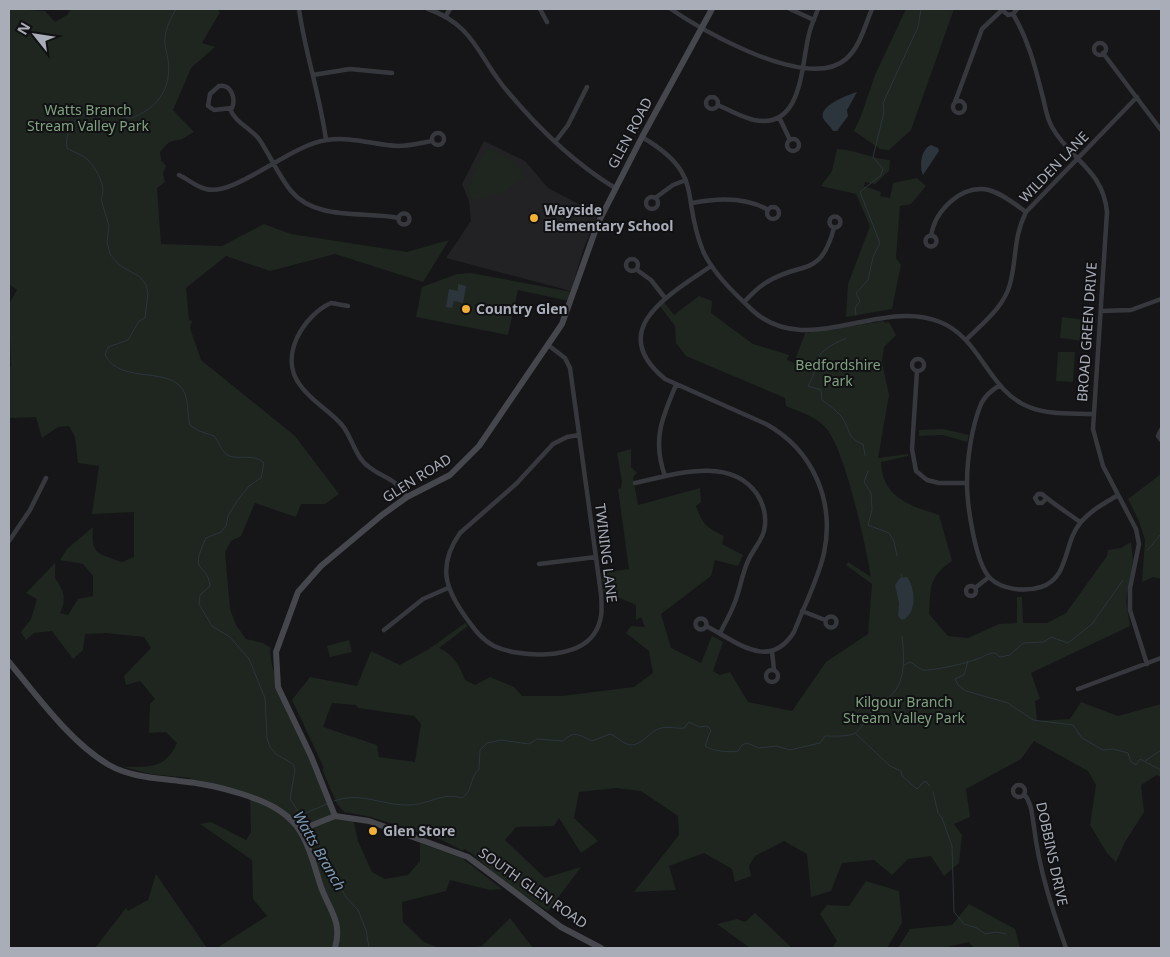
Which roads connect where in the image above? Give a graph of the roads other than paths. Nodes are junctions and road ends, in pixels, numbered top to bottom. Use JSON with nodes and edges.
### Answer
{"nodes":[{"id":1,"x":299,"y":9,"type":"edge"},
{"id":2,"x":428,"y":9,"type":"edge"},
{"id":3,"x":450,"y":9,"type":"edge"},
{"id":4,"x":540,"y":9,"type":"edge"},
{"id":5,"x":671,"y":9,"type":"edge"},
{"id":6,"x":712,"y":9,"type":"edge"},
{"id":7,"x":790,"y":9,"type":"edge"},
{"id":8,"x":818,"y":9,"type":"edge"},
{"id":9,"x":872,"y":9,"type":"edge"},
{"id":10,"x":1017,"y":9,"type":"edge"},
{"id":11,"x":1001,"y":10,"type":"edge"},
{"id":12,"x":1013,"y":14,"type":"junction"},
{"id":13,"x":446,"y":17,"type":"junction"},
{"id":14,"x":814,"y":20,"type":"junction"},
{"id":15,"x":547,"y":22,"type":"dead end"},
{"id":16,"x":701,"y":28,"type":"junction"},
{"id":17,"x":1103,"y":53,"type":"dead end"},
{"id":18,"x":803,"y":66,"type":"junction"},
{"id":19,"x":392,"y":74,"type":"dead end"},
{"id":20,"x":313,"y":75,"type":"junction"},
{"id":21,"x":587,"y":87,"type":"dead end"},
{"id":22,"x":1137,"y":97,"type":"junction"},
{"id":23,"x":955,"y":102,"type":"dead end"},
{"id":24,"x":718,"y":105,"type":"dead end"},
{"id":25,"x":230,"y":109,"type":"junction"},
{"id":26,"x":779,"y":117,"type":"junction"},
{"id":27,"x":1161,"y":130,"type":"edge"},
{"id":28,"x":642,"y":137,"type":"junction"},
{"id":29,"x":326,"y":140,"type":"junction"},
{"id":30,"x":790,"y":140,"type":"dead end"},
{"id":31,"x":432,"y":141,"type":"dead end"},
{"id":32,"x":555,"y":142,"type":"junction"},
{"id":33,"x":1078,"y":157,"type":"junction"},
{"id":34,"x":274,"y":162,"type":"junction"},
{"id":35,"x":179,"y":175,"type":"dead end"},
{"id":36,"x":686,"y":180,"type":"junction"},
{"id":37,"x":615,"y":188,"type":"junction"},
{"id":38,"x":655,"y":198,"type":"dead end"},
{"id":39,"x":692,"y":203,"type":"junction"},
{"id":40,"x":768,"y":210,"type":"dead end"},
{"id":41,"x":1026,"y":212,"type":"junction"},
{"id":42,"x":399,"y":218,"type":"dead end"},
{"id":43,"x":834,"y":228,"type":"dead end"},
{"id":44,"x":931,"y":236,"type":"dead end"},
{"id":45,"x":712,"y":266,"type":"junction"},
{"id":46,"x":637,"y":270,"type":"dead end"},
{"id":47,"x":665,"y":298,"type":"junction"},
{"id":48,"x":1161,"y":300,"type":"edge"},
{"id":49,"x":744,"y":302,"type":"junction"},
{"id":50,"x":348,"y":306,"type":"dead end"},
{"id":51,"x":1100,"y":310,"type":"junction"},
{"id":52,"x":967,"y":339,"type":"junction"},
{"id":53,"x":548,"y":345,"type":"junction"},
{"id":54,"x":917,"y":371,"type":"dead end"},
{"id":55,"x":1000,"y":384,"type":"junction"},
{"id":56,"x":676,"y":386,"type":"junction"},
{"id":57,"x":1093,"y":414,"type":"junction"},
{"id":58,"x":1161,"y":430,"type":"edge"},
{"id":59,"x":579,"y":436,"type":"junction"},
{"id":60,"x":1161,"y":440,"type":"edge"},
{"id":61,"x":665,"y":476,"type":"junction"},
{"id":62,"x":46,"y":478,"type":"dead end"},
{"id":63,"x":635,"y":483,"type":"dead end"},
{"id":64,"x":967,"y":483,"type":"junction"},
{"id":65,"x":1118,"y":495,"type":"junction"},
{"id":66,"x":407,"y":497,"type":"junction"},
{"id":67,"x":1045,"y":500,"type":"dead end"},
{"id":68,"x":1080,"y":522,"type":"junction"},
{"id":69,"x":9,"y":541,"type":"edge"},
{"id":70,"x":596,"y":557,"type":"junction"},
{"id":71,"x":538,"y":564,"type":"dead end"},
{"id":72,"x":989,"y":577,"type":"junction"},
{"id":73,"x":448,"y":588,"type":"junction"},
{"id":74,"x":975,"y":588,"type":"dead end"},
{"id":75,"x":802,"y":612,"type":"junction"},
{"id":76,"x":825,"y":620,"type":"dead end"},
{"id":77,"x":706,"y":626,"type":"dead end"},
{"id":78,"x":384,"y":630,"type":"dead end"},
{"id":79,"x":720,"y":633,"type":"junction"},
{"id":80,"x":772,"y":651,"type":"junction"},
{"id":81,"x":1161,"y":658,"type":"edge"},
{"id":82,"x":9,"y":662,"type":"edge"},
{"id":83,"x":1146,"y":664,"type":"junction"},
{"id":84,"x":774,"y":670,"type":"dead end"},
{"id":85,"x":1078,"y":689,"type":"dead end"},
{"id":86,"x":1024,"y":794,"type":"dead end"},
{"id":87,"x":334,"y":816,"type":"junction"},
{"id":88,"x":302,"y":829,"type":"junction"},
{"id":89,"x":335,"y":948,"type":"edge"},
{"id":90,"x":601,"y":948,"type":"edge"},
{"id":91,"x":1066,"y":948,"type":"edge"}],
"edges":[{"from":1,"to":20,"type":"street"},
{"from":2,"to":13,"type":"street"},
{"from":3,"to":13,"type":"street"},
{"from":4,"to":15,"type":"street"},
{"from":5,"to":16,"type":"street"},
{"from":6,"to":16,"type":"main road","name":"GLEN ROAD"},
{"from":7,"to":14,"type":"street"},
{"from":8,"to":14,"type":"street"},
{"from":9,"to":18,"type":"street"},
{"from":10,"to":12,"type":"street"},
{"from":11,"to":12,"type":"street"},
{"from":11,"to":23,"type":"street"},
{"from":12,"to":33,"type":"street","name":"BROAD GREEN DRIVE"},
{"from":13,"to":32,"type":"street"},
{"from":14,"to":18,"type":"street"},
{"from":16,"to":18,"type":"street"},
{"from":16,"to":28,"type":"main road","name":"GLEN ROAD"},
{"from":17,"to":22,"type":"street"},
{"from":18,"to":26,"type":"street"},
{"from":19,"to":20,"type":"street"},
{"from":20,"to":29,"type":"street"},
{"from":21,"to":32,"type":"street"},
{"from":22,"to":27,"type":"street"},
{"from":22,"to":33,"type":"street","name":"WILDEN LANE"},
{"from":24,"to":26,"type":"street"},
{"from":25,"to":25,"type":"street"},
{"from":25,"to":34,"type":"street"},
{"from":26,"to":30,"type":"street"},
{"from":28,"to":36,"type":"street"},
{"from":28,"to":37,"type":"main road","name":"GLEN ROAD"},
{"from":29,"to":31,"type":"street"},
{"from":29,"to":34,"type":"street"},
{"from":32,"to":37,"type":"street"},
{"from":33,"to":41,"type":"street","name":"WILDEN LANE"},
{"from":33,"to":51,"type":"street","name":"BROAD GREEN DRIVE"},
{"from":34,"to":35,"type":"street"},
{"from":34,"to":42,"type":"street"},
{"from":36,"to":38,"type":"street"},
{"from":36,"to":39,"type":"street"},
{"from":37,"to":53,"type":"main road","name":"GLEN ROAD"},
{"from":39,"to":40,"type":"street"},
{"from":39,"to":45,"type":"street"},
{"from":41,"to":44,"type":"street"},
{"from":41,"to":52,"type":"street","name":"WILDEN LANE"},
{"from":43,"to":49,"type":"street"},
{"from":45,"to":47,"type":"street"},
{"from":45,"to":49,"type":"street"},
{"from":46,"to":47,"type":"street"},
{"from":47,"to":56,"type":"street"},
{"from":48,"to":51,"type":"street"},
{"from":49,"to":52,"type":"street"},
{"from":50,"to":66,"type":"street"},
{"from":51,"to":57,"type":"street","name":"BROAD GREEN DRIVE"},
{"from":52,"to":55,"type":"street"},
{"from":53,"to":59,"type":"street","name":"TWINING LANE"},
{"from":53,"to":66,"type":"main road","name":"GLEN ROAD"},
{"from":54,"to":64,"type":"street"},
{"from":55,"to":57,"type":"street"},
{"from":55,"to":64,"type":"street"},
{"from":56,"to":61,"type":"street"},
{"from":56,"to":75,"type":"street"},
{"from":57,"to":65,"type":"street","name":"BROAD GREEN DRIVE"},
{"from":58,"to":60,"type":"street"},
{"from":59,"to":70,"type":"street","name":"TWINING LANE"},
{"from":59,"to":73,"type":"street"},
{"from":61,"to":63,"type":"street"},
{"from":61,"to":79,"type":"street"},
{"from":62,"to":69,"type":"street"},
{"from":64,"to":72,"type":"street"},
{"from":65,"to":68,"type":"street"},
{"from":65,"to":83,"type":"street","name":"BROAD GREEN DRIVE"},
{"from":66,"to":87,"type":"main road","name":"GLEN ROAD"},
{"from":67,"to":68,"type":"street"},
{"from":68,"to":72,"type":"street"},
{"from":70,"to":71,"type":"street"},
{"from":70,"to":73,"type":"street","name":"TWINING LANE"},
{"from":72,"to":74,"type":"street"},
{"from":73,"to":78,"type":"street"},
{"from":75,"to":76,"type":"street"},
{"from":75,"to":80,"type":"street"},
{"from":77,"to":79,"type":"street"},
{"from":79,"to":80,"type":"street"},
{"from":80,"to":84,"type":"street"},
{"from":81,"to":83,"type":"street"},
{"from":82,"to":88,"type":"main road"},
{"from":83,"to":85,"type":"street"},
{"from":86,"to":91,"type":"street","name":"DOBBINS DRIVE"},
{"from":87,"to":88,"type":"main road"},
{"from":87,"to":90,"type":"main road","name":"SOUTH GLEN ROAD"},
{"from":88,"to":89,"type":"main road"}]}
